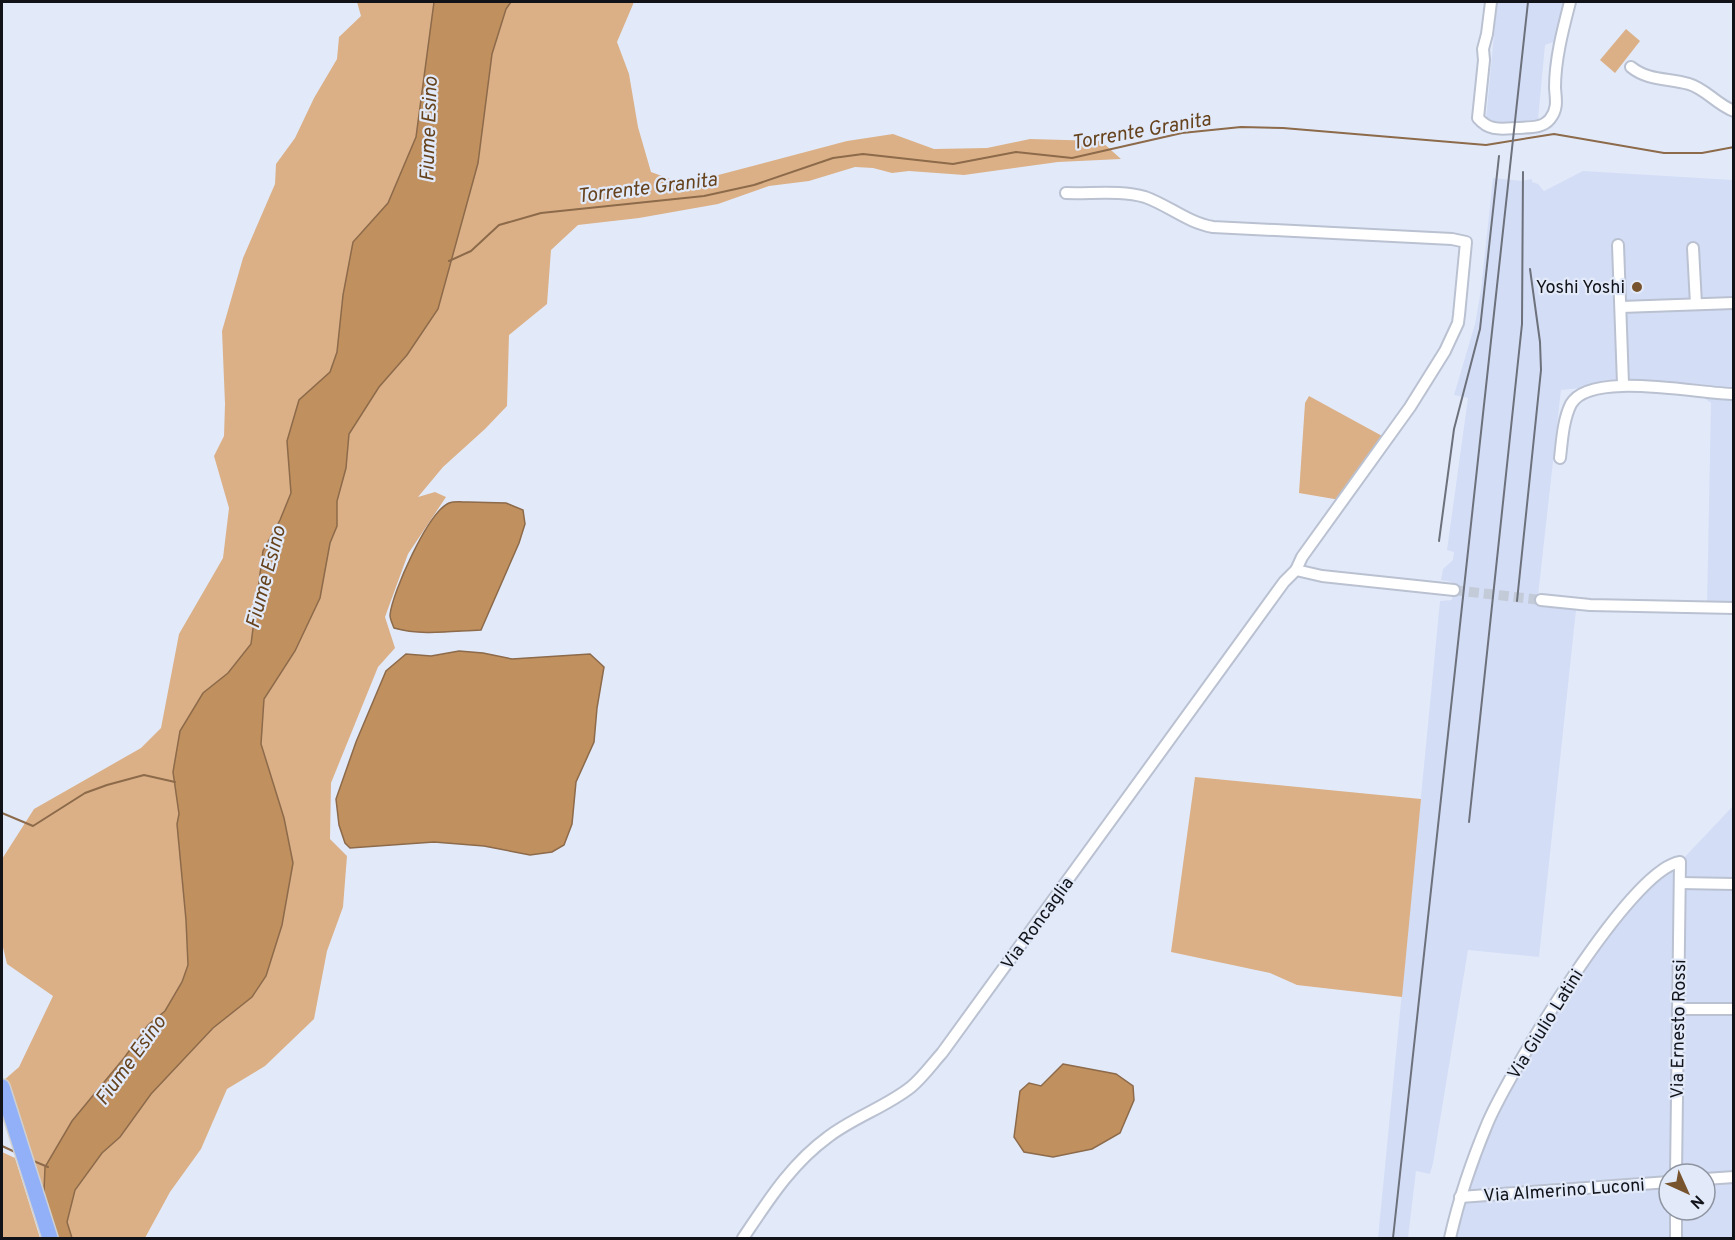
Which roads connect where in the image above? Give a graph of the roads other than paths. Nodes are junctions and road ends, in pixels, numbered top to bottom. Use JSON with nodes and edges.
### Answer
{"nodes":[{"id":1,"x":1491,"y":2,"type":"edge"},
{"id":2,"x":1570,"y":2,"type":"edge"},
{"id":3,"x":1631,"y":68,"type":"dead end"},
{"id":4,"x":1734,"y":111,"type":"edge"},
{"id":5,"x":1066,"y":193,"type":"dead end"},
{"id":6,"x":1618,"y":245,"type":"dead end"},
{"id":7,"x":1693,"y":248,"type":"dead end"},
{"id":8,"x":1734,"y":303,"type":"edge"},
{"id":9,"x":1696,"y":304,"type":"junction"},
{"id":10,"x":1621,"y":307,"type":"junction"},
{"id":11,"x":1623,"y":384,"type":"junction"},
{"id":12,"x":1734,"y":394,"type":"edge"},
{"id":13,"x":1560,"y":458,"type":"dead end"},
{"id":14,"x":1296,"y":570,"type":"junction"},
{"id":15,"x":1454,"y":590,"type":"tunnel mouth"},
{"id":16,"x":1541,"y":600,"type":"tunnel mouth"},
{"id":17,"x":1734,"y":608,"type":"edge"},
{"id":18,"x":1680,"y":883,"type":"junction"},
{"id":19,"x":1734,"y":884,"type":"edge"},
{"id":20,"x":1678,"y":1009,"type":"junction"},
{"id":21,"x":1734,"y":1009,"type":"edge"},
{"id":22,"x":2,"y":1087,"type":"edge"},
{"id":23,"x":2,"y":1117,"type":"edge"},
{"id":24,"x":1676,"y":1162,"type":"edge"},
{"id":25,"x":1734,"y":1177,"type":"edge"},
{"id":26,"x":1717,"y":1178,"type":"edge"},
{"id":27,"x":1657,"y":1183,"type":"edge"},
{"id":28,"x":1460,"y":1197,"type":"junction"},
{"id":29,"x":1676,"y":1222,"type":"edge"},
{"id":30,"x":40,"y":1239,"type":"edge"},
{"id":31,"x":50,"y":1239,"type":"edge"},
{"id":32,"x":743,"y":1239,"type":"edge"},
{"id":33,"x":1450,"y":1239,"type":"edge"},
{"id":34,"x":1676,"y":1239,"type":"edge"}],
"edges":[{"from":1,"to":2,"type":"street"},
{"from":3,"to":4,"type":"street"},
{"from":5,"to":14,"type":"street","name":"Via Roncaglia"},
{"from":6,"to":10,"type":"street"},
{"from":7,"to":9,"type":"street"},
{"from":8,"to":9,"type":"street"},
{"from":9,"to":10,"type":"street"},
{"from":10,"to":11,"type":"street"},
{"from":11,"to":12,"type":"street"},
{"from":11,"to":13,"type":"street"},
{"from":14,"to":15,"type":"street"},
{"from":14,"to":32,"type":"street","name":"Via Roncaglia"},
{"from":16,"to":17,"type":"street"},
{"from":18,"to":19,"type":"street"},
{"from":18,"to":20,"type":"street","name":"Via Ernesto Rossi"},
{"from":18,"to":28,"type":"street","name":"Via Giulio Latini"},
{"from":20,"to":21,"type":"street"},
{"from":20,"to":24,"type":"street","name":"Via Ernesto Rossi"},
{"from":22,"to":31,"type":"highway"},
{"from":23,"to":30,"type":"highway"},
{"from":25,"to":26,"type":"street"},
{"from":27,"to":28,"type":"street","name":"Via Almerino Luconi"},
{"from":28,"to":33,"type":"street","name":"Via Giulio Latini"},
{"from":29,"to":34,"type":"street"}]}
